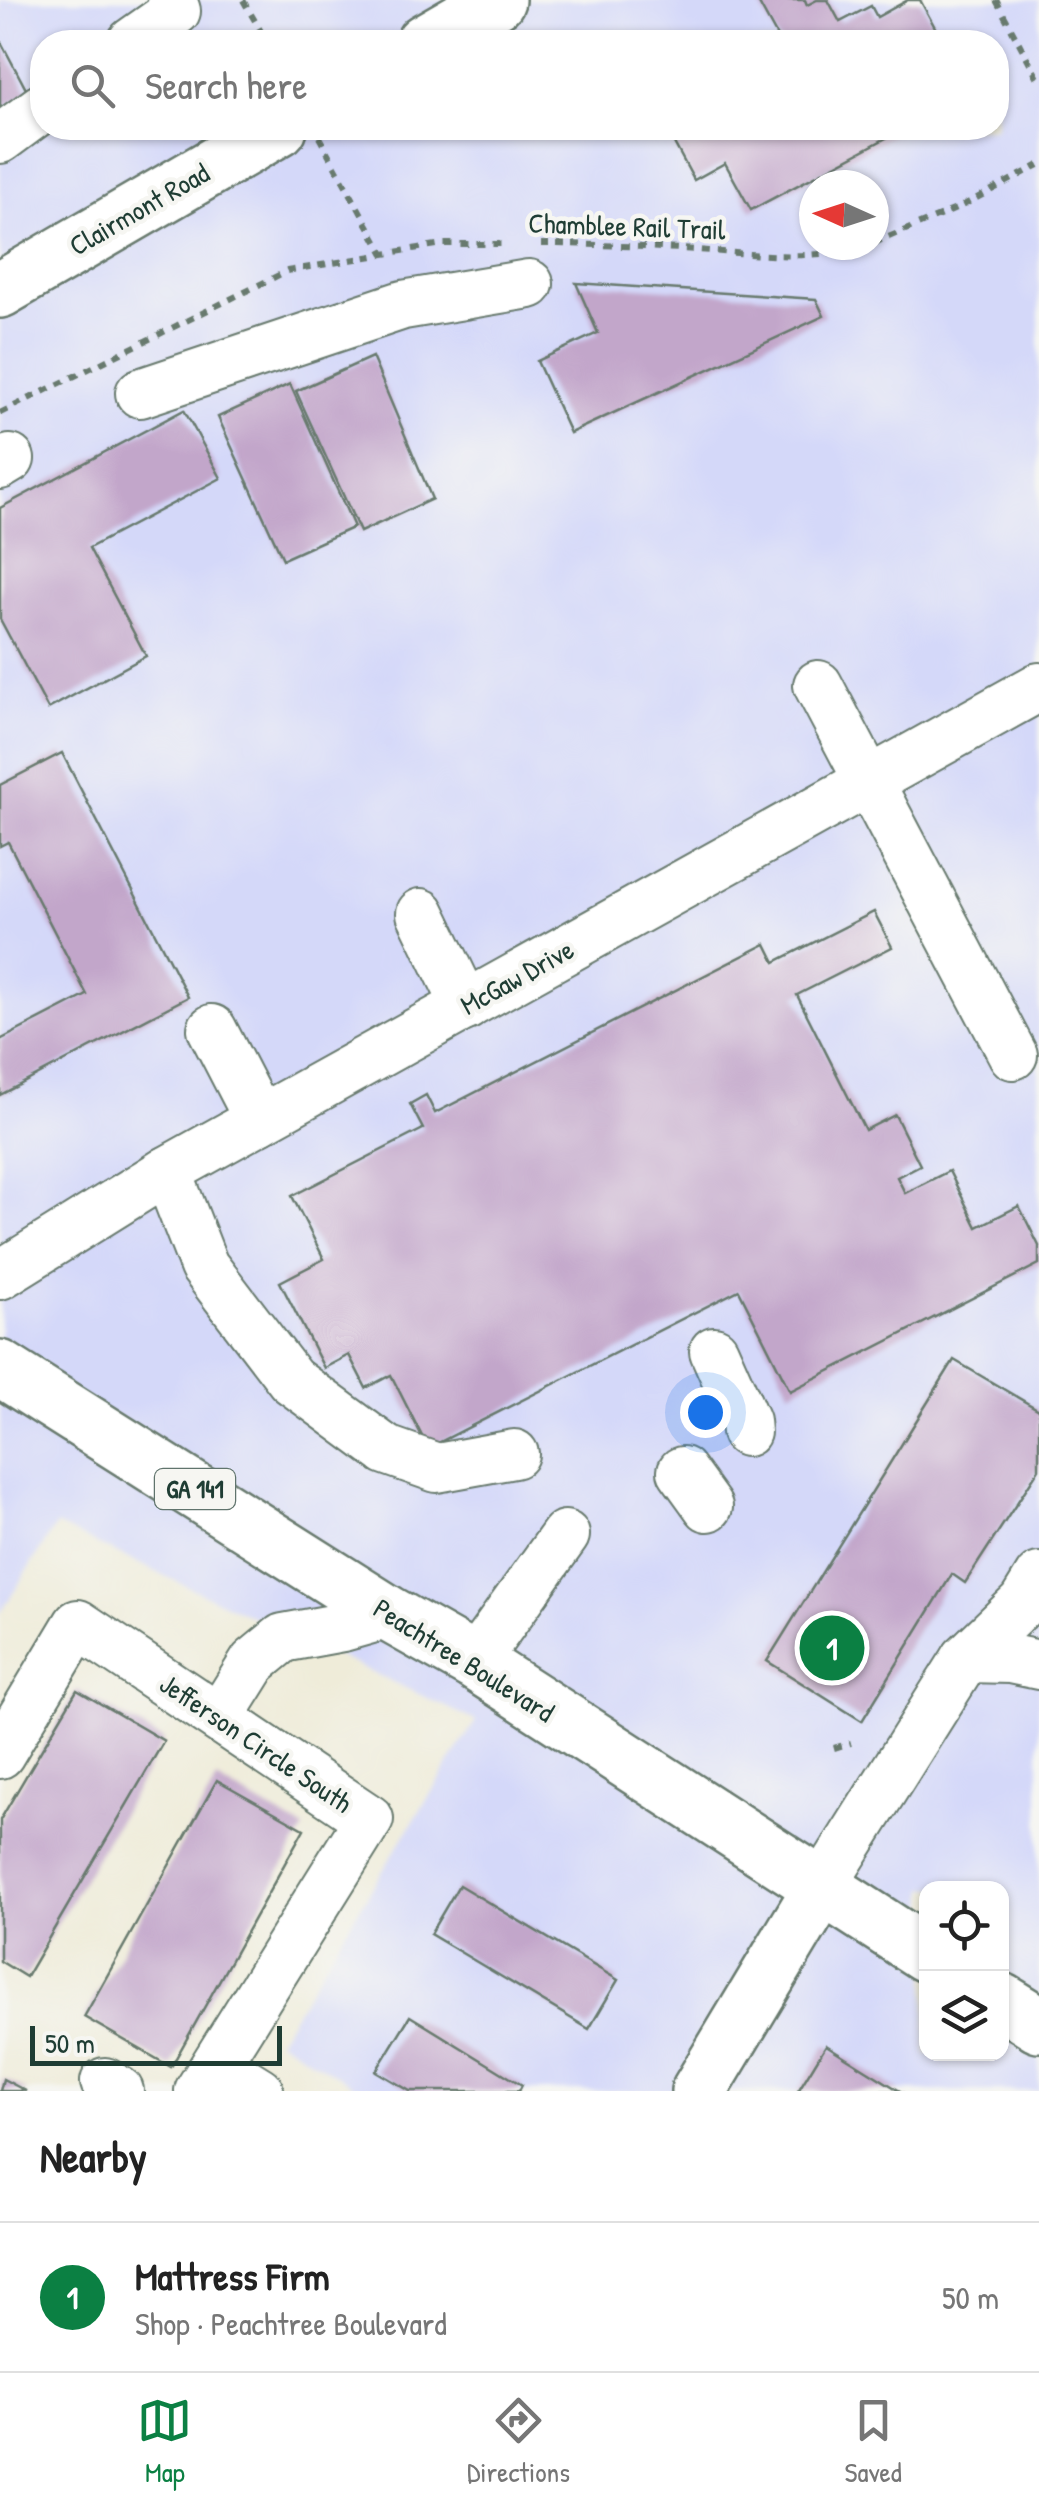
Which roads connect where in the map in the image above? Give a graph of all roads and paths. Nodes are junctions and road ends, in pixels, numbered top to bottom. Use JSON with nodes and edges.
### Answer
{"nodes":[{"id":1,"x":172,"y":0,"type":"edge"},
{"id":2,"x":243,"y":0,"type":"edge"},
{"id":3,"x":497,"y":0,"type":"edge"},
{"id":4,"x":996,"y":0,"type":"edge"},
{"id":5,"x":148,"y":30,"type":"edge"},
{"id":6,"x":260,"y":30,"type":"edge"},
{"id":7,"x":445,"y":30,"type":"edge"},
{"id":8,"x":1039,"y":80,"type":"edge"},
{"id":9,"x":30,"y":117,"type":"edge"},
{"id":10,"x":0,"y":138,"type":"edge"},
{"id":11,"x":257,"y":140,"type":"edge"},
{"id":12,"x":321,"y":140,"type":"edge"},
{"id":13,"x":1039,"y":165,"type":"edge"},
{"id":14,"x":889,"y":237,"type":"edge"},
{"id":15,"x":384,"y":254,"type":"junction"},
{"id":16,"x":799,"y":257,"type":"edge"},
{"id":17,"x":527,"y":258,"type":"junction"},
{"id":18,"x":0,"y":290,"type":"edge"},
{"id":19,"x":140,"y":393,"type":"dead end"},
{"id":20,"x":0,"y":413,"type":"edge"},
{"id":21,"x":818,"y":685,"type":"dead end"},
{"id":22,"x":1039,"y":687,"type":"edge"},
{"id":23,"x":867,"y":784,"type":"junction"},
{"id":24,"x":421,"y":913,"type":"dead end"},
{"id":25,"x":466,"y":1006,"type":"junction"},
{"id":26,"x":212,"y":1028,"type":"dead end"},
{"id":27,"x":1013,"y":1055,"type":"dead end"},
{"id":28,"x":259,"y":1120,"type":"junction"},
{"id":29,"x":167,"y":1171,"type":"junction"},
{"id":30,"x":0,"y":1275,"type":"edge"},
{"id":31,"x":714,"y":1351,"type":"dead end"},
{"id":32,"x":0,"y":1368,"type":"edge"},
{"id":33,"x":746,"y":1432,"type":"dead end"},
{"id":34,"x":514,"y":1454,"type":"dead end"},
{"id":35,"x":565,"y":1535,"type":"dead end"},
{"id":36,"x":1039,"y":1577,"type":"edge"},
{"id":37,"x":388,"y":1614,"type":"junction"},
{"id":38,"x":966,"y":1658,"type":"junction"},
{"id":39,"x":474,"y":1662,"type":"junction"},
{"id":40,"x":1039,"y":1664,"type":"edge"},
{"id":41,"x":219,"y":1718,"type":"junction"},
{"id":42,"x":851,"y":1743,"type":"dead end"},
{"id":43,"x":834,"y":1748,"type":"dead end"},
{"id":44,"x":0,"y":1754,"type":"edge"},
{"id":45,"x":820,"y":1888,"type":"junction"},
{"id":46,"x":919,"y":1950,"type":"edge"},
{"id":47,"x":1009,"y":2005,"type":"edge"},
{"id":48,"x":1039,"y":2024,"type":"edge"},
{"id":49,"x":208,"y":2078,"type":"edge"},
{"id":50,"x":259,"y":2091,"type":"edge"},
{"id":51,"x":699,"y":2091,"type":"edge"}],
"edges":[{"from":1,"to":5,"type":"street"},
{"from":2,"to":6,"type":"path"},
{"from":3,"to":7,"type":"main road"},
{"from":4,"to":8,"type":"path"},
{"from":9,"to":10,"type":"street"},
{"from":11,"to":18,"type":"main road","name":"Clairmont Road"},
{"from":12,"to":15,"type":"path"},
{"from":13,"to":14,"type":"path"},
{"from":15,"to":17,"type":"path","name":"Chamblee Rail Trail"},
{"from":15,"to":20,"type":"path","name":"Chamblee Rail Trail"},
{"from":16,"to":17,"type":"path","name":"Chamblee Rail Trail"},
{"from":17,"to":19,"type":"street"},
{"from":21,"to":23,"type":"street"},
{"from":22,"to":23,"type":"street","name":"McGaw Drive"},
{"from":23,"to":25,"type":"street","name":"McGaw Drive"},
{"from":23,"to":27,"type":"street"},
{"from":24,"to":25,"type":"street"},
{"from":25,"to":28,"type":"street","name":"McGaw Drive"},
{"from":26,"to":28,"type":"street"},
{"from":28,"to":29,"type":"street","name":"McGaw Drive"},
{"from":29,"to":30,"type":"street","name":"McGaw Drive"},
{"from":29,"to":34,"type":"street"},
{"from":31,"to":33,"type":"street"},
{"from":32,"to":37,"type":"main road","name":"Peachtree Boulevard","number":"GA 141"},
{"from":35,"to":39,"type":"street"},
{"from":36,"to":38,"type":"street"},
{"from":37,"to":39,"type":"main road","name":"Peachtree Boulevard","number":"GA 141"},
{"from":37,"to":41,"type":"street"},
{"from":38,"to":40,"type":"street"},
{"from":38,"to":45,"type":"street"},
{"from":39,"to":45,"type":"main road","name":"Peachtree Boulevard","number":"GA 141"},
{"from":41,"to":44,"type":"street","name":"Jefferson Circle South"},
{"from":41,"to":49,"type":"street","name":"Jefferson Circle South"},
{"from":42,"to":43,"type":"path"},
{"from":45,"to":46,"type":"main road","name":"Peachtree Boulevard","number":"GA 141"},
{"from":45,"to":51,"type":"main road"},
{"from":47,"to":48,"type":"main road"},
{"from":49,"to":50,"type":"street","name":"Jefferson Circle South"}]}
